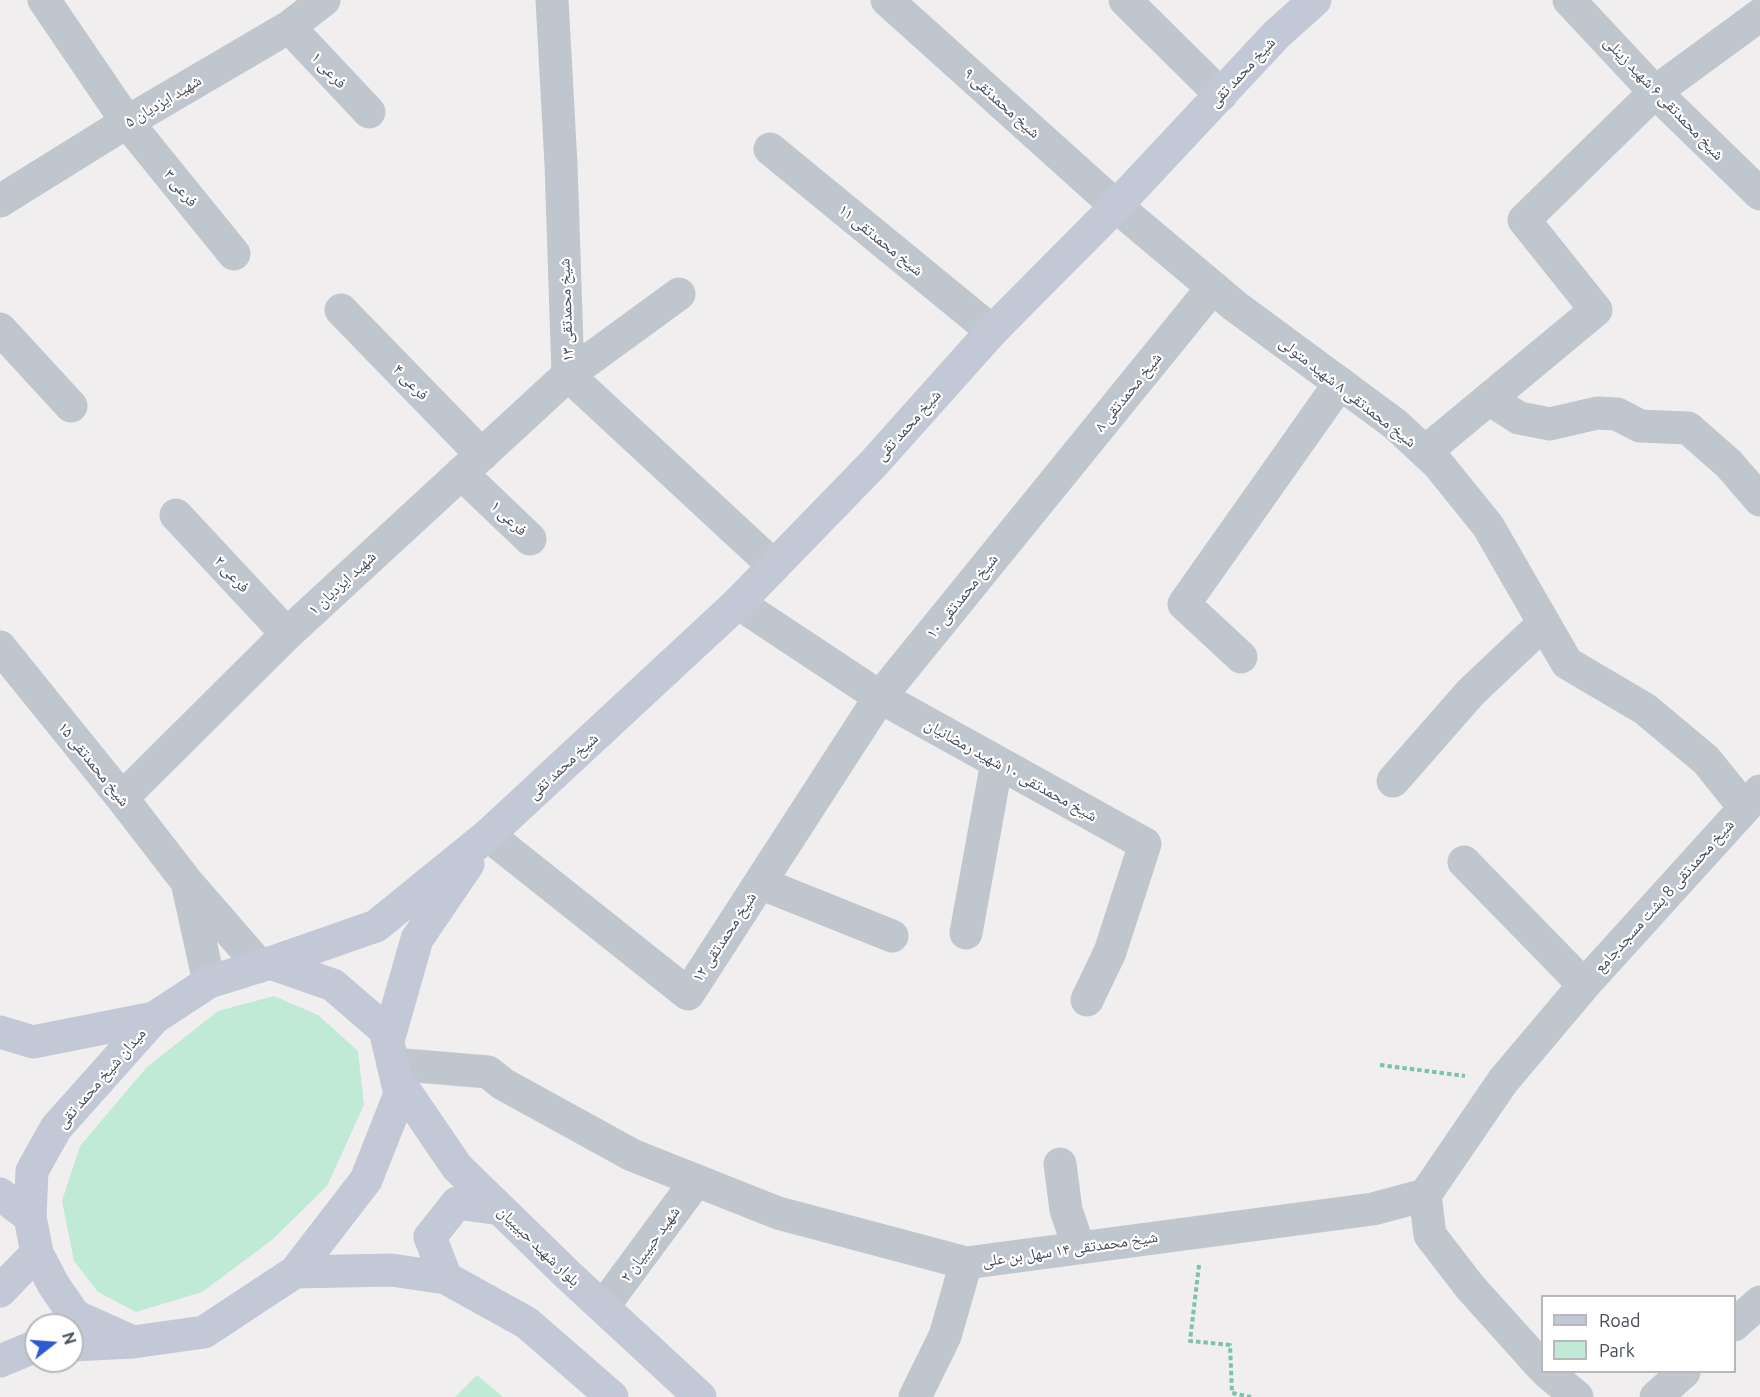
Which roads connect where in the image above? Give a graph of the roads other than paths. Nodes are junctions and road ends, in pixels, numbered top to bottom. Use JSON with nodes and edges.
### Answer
{"nodes":[{"id":1,"x":44,"y":0,"type":"edge"},
{"id":2,"x":324,"y":0,"type":"edge"},
{"id":3,"x":552,"y":0,"type":"edge"},
{"id":4,"x":887,"y":0,"type":"edge"},
{"id":5,"x":1125,"y":0,"type":"edge"},
{"id":6,"x":1315,"y":0,"type":"edge"},
{"id":7,"x":1569,"y":0,"type":"edge"},
{"id":8,"x":1760,"y":15,"type":"edge"},
{"id":9,"x":289,"y":27,"type":"junction"},
{"id":10,"x":1655,"y":92,"type":"junction"},
{"id":11,"x":1221,"y":95,"type":"junction"},
{"id":12,"x":369,"y":112,"type":"dead end"},
{"id":13,"x":127,"y":122,"type":"junction"},
{"id":14,"x":771,"y":149,"type":"dead end"},
{"id":15,"x":3,"y":194,"type":"edge"},
{"id":16,"x":1760,"y":194,"type":"edge"},
{"id":17,"x":1116,"y":206,"type":"junction"},
{"id":18,"x":234,"y":254,"type":"dead end"},
{"id":19,"x":1213,"y":287,"type":"junction"},
{"id":20,"x":679,"y":294,"type":"dead end"},
{"id":21,"x":341,"y":310,"type":"dead end"},
{"id":22,"x":0,"y":329,"type":"edge"},
{"id":23,"x":992,"y":331,"type":"junction"},
{"id":24,"x":568,"y":375,"type":"junction"},
{"id":25,"x":1340,"y":383,"type":"junction"},
{"id":26,"x":1489,"y":399,"type":"junction"},
{"id":27,"x":71,"y":406,"type":"dead end"},
{"id":28,"x":1425,"y":452,"type":"junction"},
{"id":29,"x":471,"y":464,"type":"junction"},
{"id":30,"x":1043,"y":496,"type":"joint"},
{"id":31,"x":1760,"y":500,"type":"edge"},
{"id":32,"x":176,"y":515,"type":"dead end"},
{"id":33,"x":531,"y":539,"type":"dead end"},
{"id":34,"x":774,"y":566,"type":"junction"},
{"id":35,"x":738,"y":603,"type":"junction"},
{"id":36,"x":1544,"y":624,"type":"junction"},
{"id":37,"x":287,"y":634,"type":"junction"},
{"id":38,"x":0,"y":647,"type":"edge"},
{"id":39,"x":1241,"y":657,"type":"dead end"},
{"id":40,"x":880,"y":697,"type":"junction"},
{"id":41,"x":997,"y":762,"type":"junction"},
{"id":42,"x":1393,"y":782,"type":"dead end"},
{"id":43,"x":122,"y":798,"type":"junction"},
{"id":44,"x":1752,"y":799,"type":"edge"},
{"id":45,"x":488,"y":836,"type":"junction"},
{"id":46,"x":1464,"y":862,"type":"dead end"},
{"id":47,"x":187,"y":882,"type":"junction"},
{"id":48,"x":760,"y":883,"type":"junction"},
{"id":49,"x":966,"y":933,"type":"dead end"},
{"id":50,"x":892,"y":936,"type":"dead end"},
{"id":51,"x":265,"y":965,"type":"junction"},
{"id":52,"x":209,"y":982,"type":"junction"},
{"id":53,"x":1584,"y":985,"type":"junction"},
{"id":54,"x":1087,"y":1000,"type":"dead end"},
{"id":55,"x":154,"y":1018,"type":"junction"},
{"id":56,"x":0,"y":1032,"type":"edge"},
{"id":57,"x":392,"y":1061,"type":"junction"},
{"id":58,"x":1060,"y":1164,"type":"dead end"},
{"id":59,"x":696,"y":1181,"type":"junction"},
{"id":60,"x":0,"y":1194,"type":"edge"},
{"id":61,"x":1425,"y":1195,"type":"junction"},
{"id":62,"x":500,"y":1209,"type":"junction"},
{"id":63,"x":30,"y":1217,"type":"junction"},
{"id":64,"x":1079,"y":1248,"type":"junction"},
{"id":65,"x":37,"y":1253,"type":"junction"},
{"id":66,"x":966,"y":1263,"type":"junction"},
{"id":67,"x":295,"y":1272,"type":"junction"},
{"id":68,"x":446,"y":1278,"type":"junction"},
{"id":69,"x":0,"y":1291,"type":"edge"},
{"id":70,"x":1760,"y":1302,"type":"edge"},
{"id":71,"x":603,"y":1307,"type":"junction"},
{"id":72,"x":1736,"y":1323,"type":"edge"},
{"id":73,"x":133,"y":1342,"type":"junction"},
{"id":74,"x":84,"y":1344,"type":"edge"},
{"id":75,"x":24,"y":1351,"type":"edge"},
{"id":76,"x":0,"y":1361,"type":"edge"},
{"id":77,"x":1541,"y":1366,"type":"edge"},
{"id":78,"x":1549,"y":1373,"type":"edge"},
{"id":79,"x":1682,"y":1373,"type":"edge"},
{"id":80,"x":612,"y":1397,"type":"edge"},
{"id":81,"x":700,"y":1397,"type":"edge"},
{"id":82,"x":915,"y":1397,"type":"edge"},
{"id":83,"x":1577,"y":1397,"type":"edge"},
{"id":84,"x":1656,"y":1397,"type":"edge"}],
"edges":[{"from":1,"to":13,"type":"street"},
{"from":2,"to":9,"type":"street","name":"شهید ایزدیان ۵"},
{"from":3,"to":24,"type":"street","name":"شیخ محمدتقی ۱۳"},
{"from":4,"to":17,"type":"street","name":"شیخ محمدتقی ۹"},
{"from":5,"to":11,"type":"street"},
{"from":6,"to":11,"type":"main road","name":"شیخ محمد تقی"},
{"from":7,"to":10,"type":"street","name":"شیخ محمدتقی ۶ شهید زینلی"},
{"from":8,"to":10,"type":"street"},
{"from":9,"to":12,"type":"street","name":"فرعی ۱"},
{"from":9,"to":13,"type":"street","name":"شهید ایزدیان ۵"},
{"from":10,"to":16,"type":"street","name":"شیخ محمدتقی ۶ شهید زینلی"},
{"from":10,"to":26,"type":"street"},
{"from":11,"to":17,"type":"main road","name":"شیخ محمد تقی"},
{"from":13,"to":15,"type":"street","name":"شهید ایزدیان ۵"},
{"from":13,"to":18,"type":"street","name":"فرعی ۳"},
{"from":14,"to":23,"type":"street","name":"شیخ محمدتقی ۱۱"},
{"from":17,"to":19,"type":"street","name":"شیخ محمدتقی ۸ شهید متولی"},
{"from":17,"to":23,"type":"main road","name":"شیخ محمد تقی"},
{"from":19,"to":25,"type":"street","name":"شیخ محمدتقی ۸ شهید متولی"},
{"from":19,"to":30,"type":"street","name":"شیخ محمدتقی ۸"},
{"from":20,"to":24,"type":"street","name":"شهید ایزدیان ۱"},
{"from":21,"to":29,"type":"street","name":"فرعی ۴"},
{"from":22,"to":27,"type":"street"},
{"from":23,"to":34,"type":"main road","name":"شیخ محمد تقی"},
{"from":24,"to":29,"type":"street","name":"شهید ایزدیان ۱"},
{"from":24,"to":34,"type":"street","name":"شیخ محمدتقی ۱۳"},
{"from":25,"to":28,"type":"street","name":"شیخ محمدتقی ۸ شهید متولی"},
{"from":25,"to":39,"type":"street"},
{"from":26,"to":28,"type":"street"},
{"from":26,"to":31,"type":"street"},
{"from":28,"to":36,"type":"street","name":"شیخ محمدتقی ۸ شهید متولی"},
{"from":29,"to":33,"type":"street","name":"فرعی ۱"},
{"from":29,"to":37,"type":"street","name":"شهید ایزدیان ۱"},
{"from":30,"to":40,"type":"street","name":"شیخ محمدتقی ۱۰"},
{"from":32,"to":37,"type":"street","name":"فرعی ۲"},
{"from":34,"to":35,"type":"main road","name":"شیخ محمد تقی"},
{"from":35,"to":40,"type":"street","name":"شیخ محمدتقی ۱۰ شهید رمضانیان"},
{"from":35,"to":45,"type":"main road","name":"شیخ محمد تقی"},
{"from":36,"to":42,"type":"street"},
{"from":36,"to":44,"type":"street","name":"شیخ محمدتقی ۸ شهید متولی"},
{"from":37,"to":43,"type":"street","name":"شهید ایزدیان ۱"},
{"from":38,"to":43,"type":"street","name":"شیخ محمدتقی ۱۵"},
{"from":40,"to":41,"type":"street","name":"شیخ محمدتقی ۱۰ شهید رمضانیان"},
{"from":40,"to":48,"type":"street","name":"شیخ محمدتقی ۱۲"},
{"from":41,"to":49,"type":"street"},
{"from":41,"to":54,"type":"street","name":"شیخ محمدتقی ۱۰ شهید رمضانیان"},
{"from":43,"to":47,"type":"street","name":"شیخ محمدتقی ۱۵"},
{"from":44,"to":53,"type":"street","name":"شیخ محمدتقی 8 پشت مسجدجامع"},
{"from":45,"to":48,"type":"street","name":"شیخ محمدتقی ۱۲"},
{"from":45,"to":51,"type":"main road","name":"میدان شیخ محمد تقی"},
{"from":45,"to":57,"type":"main road"},
{"from":46,"to":53,"type":"street","name":"شیخ محمدتقی 8 پشت مسجدجامع"},
{"from":47,"to":51,"type":"street"},
{"from":47,"to":52,"type":"street"},
{"from":48,"to":50,"type":"street"},
{"from":51,"to":52,"type":"main road","name":"میدان شیخ محمد تقی"},
{"from":51,"to":57,"type":"main road"},
{"from":52,"to":55,"type":"main road","name":"میدان شیخ محمد تقی"},
{"from":53,"to":61,"type":"street","name":"شیخ محمدتقی 8 پشت مسجدجامع"},
{"from":55,"to":56,"type":"main road"},
{"from":55,"to":63,"type":"main road","name":"میدان شیخ محمد تقی"},
{"from":57,"to":59,"type":"street","name":"شیخ محمدتقی ۱۴ سهل بن علی"},
{"from":57,"to":62,"type":"main road","name":"بلوار شهید حبیبیان"},
{"from":57,"to":67,"type":"main road"},
{"from":58,"to":64,"type":"street"},
{"from":59,"to":66,"type":"street","name":"شیخ محمدتقی ۱۴ سهل بن علی"},
{"from":59,"to":71,"type":"street","name":"شهید حبیبیان ۲"},
{"from":60,"to":63,"type":"main road"},
{"from":61,"to":64,"type":"street","name":"شیخ محمدتقی ۱۴ سهل بن علی"},
{"from":61,"to":77,"type":"street"},
{"from":62,"to":68,"type":"main road"},
{"from":62,"to":71,"type":"main road","name":"بلوار شهید حبیبیان"},
{"from":63,"to":65,"type":"main road","name":"میدان شیخ محمد تقی"},
{"from":64,"to":66,"type":"street","name":"شیخ محمدتقی ۱۴ سهل بن علی"},
{"from":65,"to":69,"type":"main road"},
{"from":65,"to":73,"type":"main road","name":"میدان شیخ محمد تقی"},
{"from":66,"to":82,"type":"street"},
{"from":67,"to":68,"type":"main road"},
{"from":67,"to":73,"type":"main road"},
{"from":68,"to":80,"type":"main road"},
{"from":70,"to":72,"type":"street"},
{"from":71,"to":81,"type":"main road","name":"بلوار شهید حبیبیان"},
{"from":73,"to":74,"type":"main road"},
{"from":75,"to":76,"type":"main road"},
{"from":78,"to":83,"type":"street"},
{"from":79,"to":84,"type":"street"}]}
